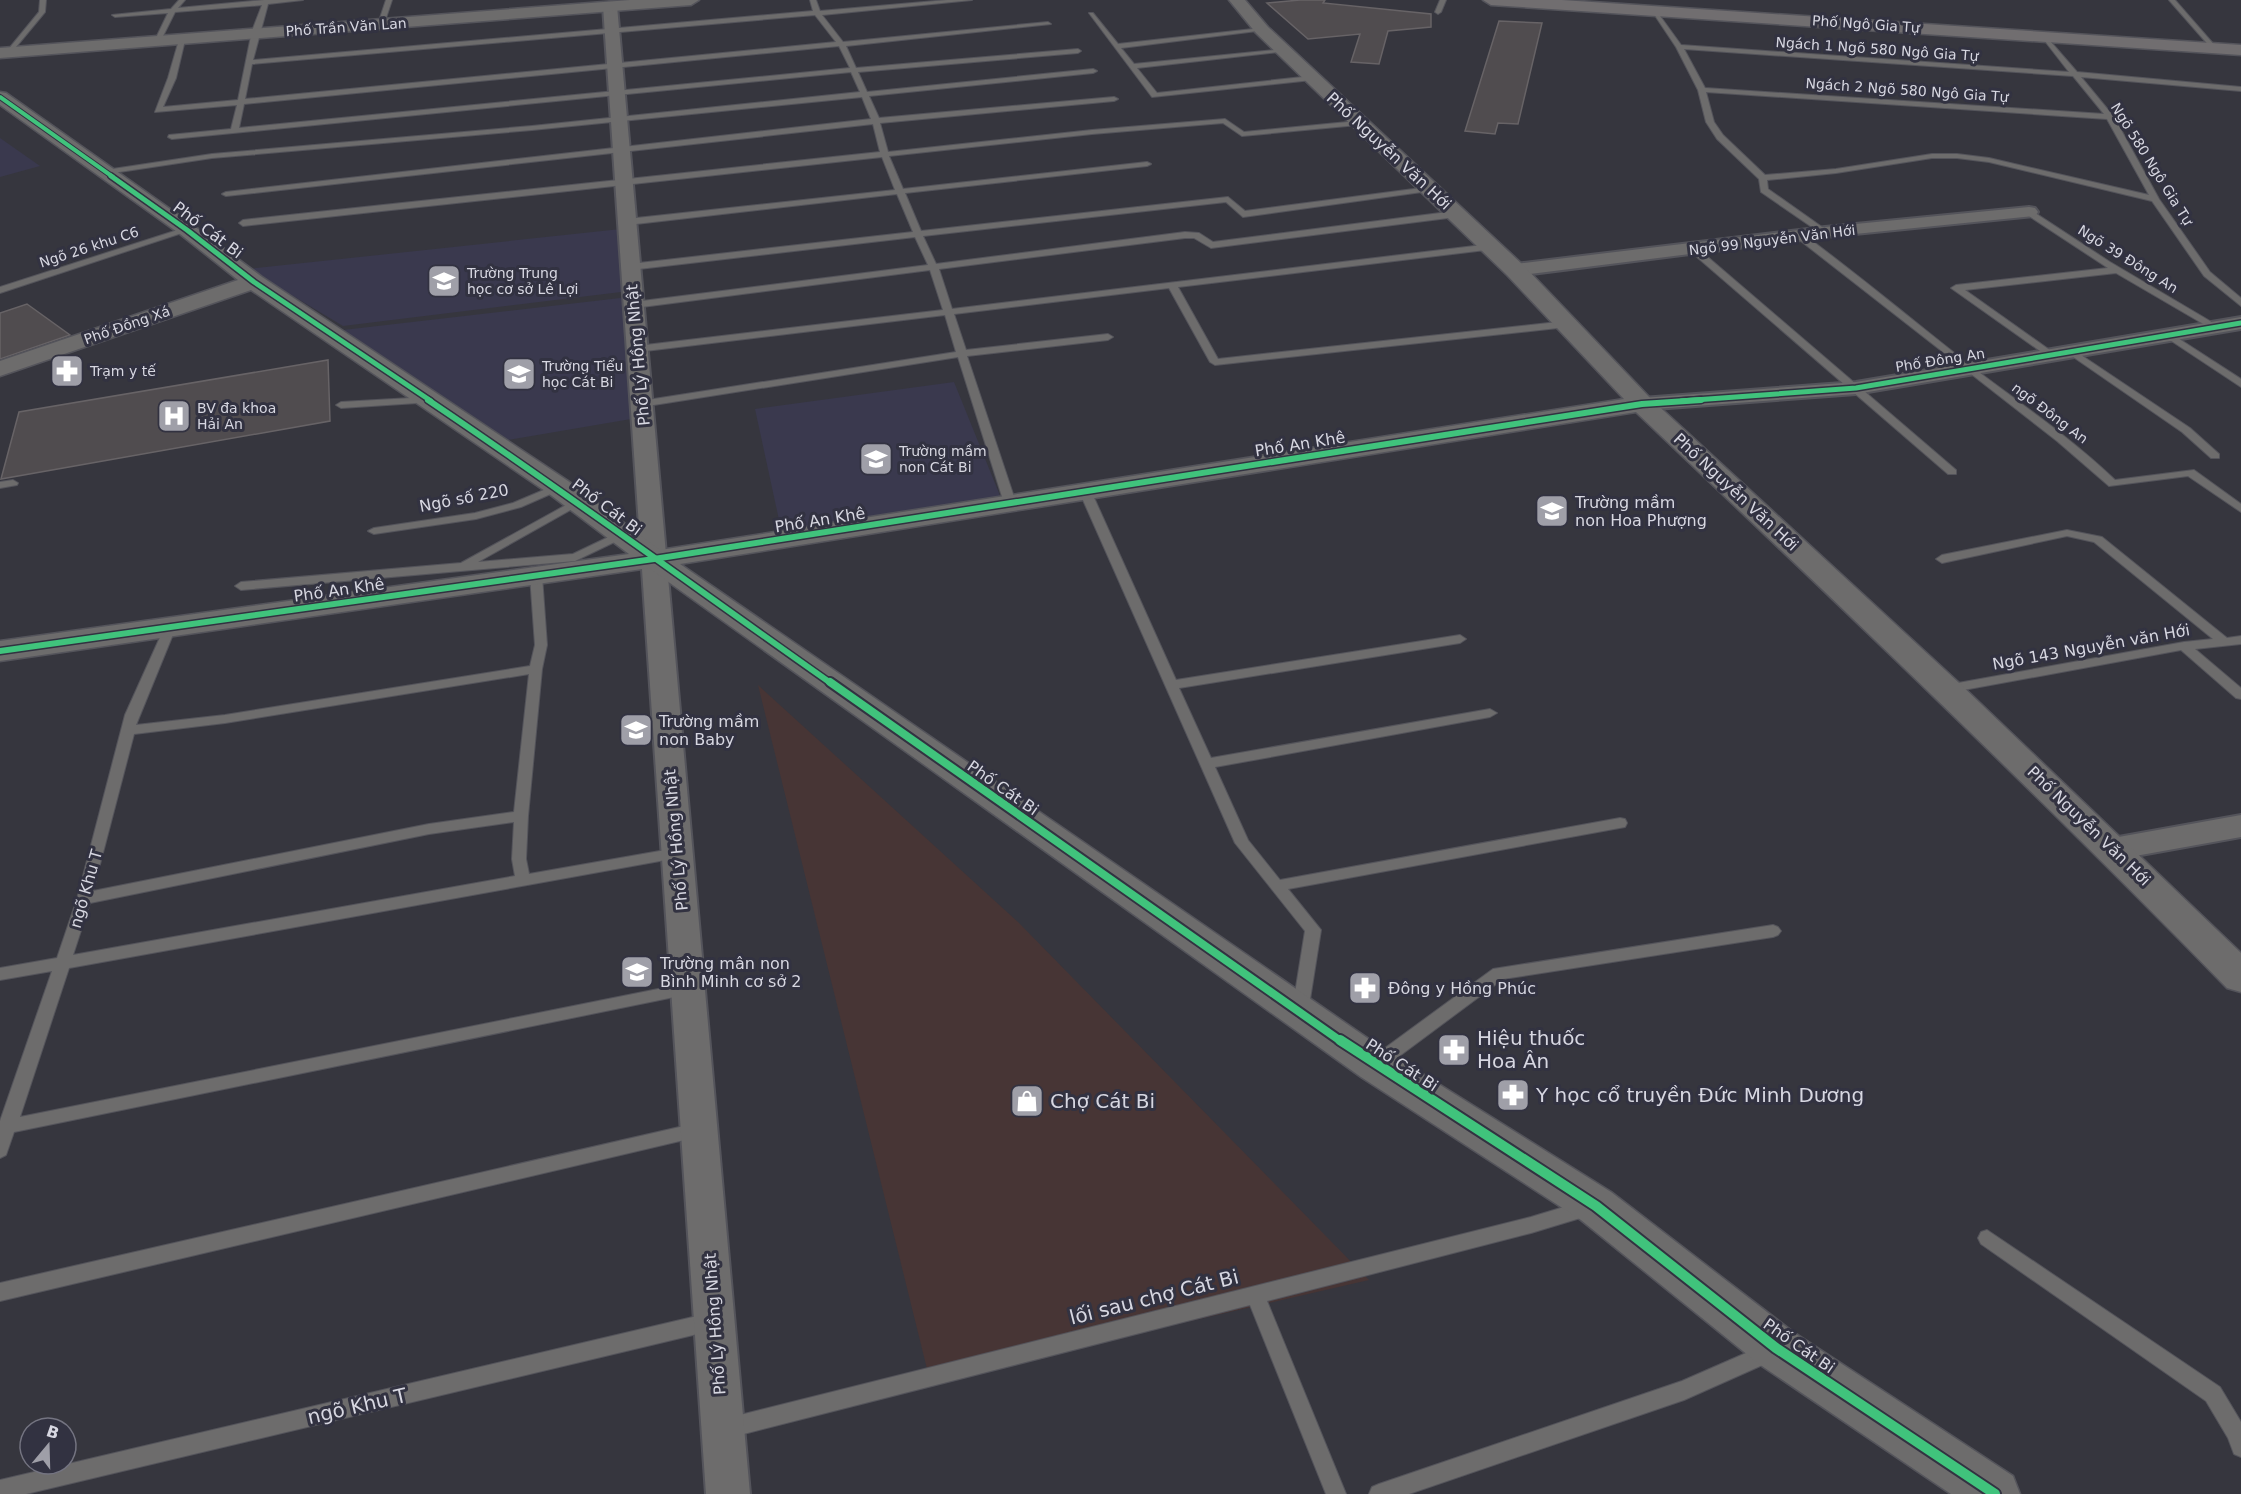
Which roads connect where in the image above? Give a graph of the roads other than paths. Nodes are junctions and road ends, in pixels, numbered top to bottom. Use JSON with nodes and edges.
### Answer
{"nodes":[{"id":1,"x":43,"y":0,"type":"edge"},
{"id":2,"x":182,"y":0,"type":"edge"},
{"id":3,"x":300,"y":0,"type":"edge"},
{"id":4,"x":389,"y":0,"type":"edge"},
{"id":5,"x":691,"y":0,"type":"edge"},
{"id":6,"x":813,"y":0,"type":"edge"},
{"id":7,"x":969,"y":0,"type":"edge"},
{"id":8,"x":1237,"y":0,"type":"edge"},
{"id":9,"x":1443,"y":0,"type":"edge"},
{"id":10,"x":1491,"y":0,"type":"edge"},
{"id":11,"x":1571,"y":0,"type":"edge"},
{"id":12,"x":2172,"y":0,"type":"edge"},
{"id":13,"x":266,"y":1,"type":"edge"},
{"id":14,"x":1553,"y":4,"type":"junction"},
{"id":15,"x":173,"y":10,"type":"junction"},
{"id":16,"x":1655,"y":11,"type":"junction"},
{"id":17,"x":1438,"y":12,"type":"dead end"},
{"id":18,"x":817,"y":13,"type":"junction"},
{"id":19,"x":1091,"y":14,"type":"dead end"},
{"id":20,"x":115,"y":15,"type":"dead end"},
{"id":21,"x":611,"y":19,"type":"junction"},
{"id":22,"x":381,"y":24,"type":"junction"},
{"id":23,"x":1048,"y":24,"type":"dead end"},
{"id":24,"x":1262,"y":30,"type":"junction"},
{"id":25,"x":256,"y":34,"type":"junction"},
{"id":26,"x":2044,"y":36,"type":"junction"},
{"id":27,"x":182,"y":40,"type":"junction"},
{"id":28,"x":157,"y":42,"type":"junction"},
{"id":29,"x":842,"y":45,"type":"junction"},
{"id":30,"x":1117,"y":46,"type":"junction"},
{"id":31,"x":1679,"y":47,"type":"junction"},
{"id":32,"x":2214,"y":48,"type":"junction"},
{"id":33,"x":2241,"y":50,"type":"edge"},
{"id":34,"x":1078,"y":51,"type":"dead end"},
{"id":35,"x":1284,"y":51,"type":"junction"},
{"id":36,"x":4,"y":52,"type":"edge"},
{"id":37,"x":250,"y":62,"type":"junction"},
{"id":38,"x":615,"y":64,"type":"junction"},
{"id":39,"x":1132,"y":66,"type":"junction"},
{"id":40,"x":854,"y":70,"type":"junction"},
{"id":41,"x":1093,"y":71,"type":"dead end"},
{"id":42,"x":2073,"y":74,"type":"junction"},
{"id":43,"x":1312,"y":78,"type":"junction"},
{"id":44,"x":2241,"y":89,"type":"edge"},
{"id":45,"x":1702,"y":90,"type":"junction"},
{"id":46,"x":863,"y":93,"type":"junction"},
{"id":47,"x":0,"y":97,"type":"edge"},
{"id":48,"x":1114,"y":99,"type":"dead end"},
{"id":49,"x":243,"y":101,"type":"junction"},
{"id":50,"x":618,"y":107,"type":"junction"},
{"id":51,"x":2110,"y":117,"type":"junction"},
{"id":52,"x":876,"y":121,"type":"junction"},
{"id":53,"x":1358,"y":123,"type":"junction"},
{"id":54,"x":234,"y":131,"type":"junction"},
{"id":55,"x":172,"y":137,"type":"dead end"},
{"id":56,"x":621,"y":149,"type":"junction"},
{"id":57,"x":885,"y":154,"type":"junction"},
{"id":58,"x":1147,"y":164,"type":"dead end"},
{"id":59,"x":106,"y":172,"type":"junction"},
{"id":60,"x":1763,"y":177,"type":"junction"},
{"id":61,"x":624,"y":184,"type":"junction"},
{"id":62,"x":1429,"y":189,"type":"junction"},
{"id":63,"x":900,"y":190,"type":"junction"},
{"id":64,"x":226,"y":194,"type":"dead end"},
{"id":65,"x":2155,"y":199,"type":"junction"},
{"id":66,"x":2029,"y":212,"type":"joint"},
{"id":67,"x":1456,"y":214,"type":"junction"},
{"id":68,"x":627,"y":222,"type":"junction"},
{"id":69,"x":243,"y":223,"type":"dead end"},
{"id":70,"x":187,"y":230,"type":"junction"},
{"id":71,"x":1825,"y":232,"type":"junction"},
{"id":72,"x":918,"y":235,"type":"junction"},
{"id":73,"x":1800,"y":236,"type":"junction"},
{"id":74,"x":1491,"y":247,"type":"junction"},
{"id":75,"x":1693,"y":249,"type":"junction"},
{"id":76,"x":630,"y":267,"type":"junction"},
{"id":77,"x":934,"y":268,"type":"junction"},
{"id":78,"x":1515,"y":270,"type":"junction"},
{"id":79,"x":2116,"y":270,"type":"junction"},
{"id":80,"x":254,"y":282,"type":"junction"},
{"id":81,"x":1172,"y":285,"type":"junction"},
{"id":82,"x":0,"y":290,"type":"edge"},
{"id":83,"x":2241,"y":303,"type":"edge"},
{"id":84,"x":634,"y":305,"type":"junction"},
{"id":85,"x":948,"y":313,"type":"junction"},
{"id":86,"x":2241,"y":323,"type":"edge"},
{"id":87,"x":1567,"y":324,"type":"junction"},
{"id":88,"x":2214,"y":327,"type":"junction"},
{"id":89,"x":2170,"y":336,"type":"junction"},
{"id":90,"x":1108,"y":337,"type":"dead end"},
{"id":91,"x":637,"y":350,"type":"junction"},
{"id":92,"x":960,"y":354,"type":"junction"},
{"id":93,"x":2062,"y":354,"type":"junction"},
{"id":94,"x":0,"y":369,"type":"edge"},
{"id":95,"x":1970,"y":369,"type":"junction"},
{"id":96,"x":2241,"y":384,"type":"edge"},
{"id":97,"x":1856,"y":388,"type":"junction"},
{"id":98,"x":431,"y":400,"type":"junction"},
{"id":99,"x":641,"y":404,"type":"junction"},
{"id":100,"x":1642,"y":404,"type":"junction"},
{"id":101,"x":341,"y":405,"type":"dead end"},
{"id":102,"x":2216,"y":456,"type":"dead end"},
{"id":103,"x":1952,"y":472,"type":"dead end"},
{"id":104,"x":13,"y":483,"type":"dead end"},
{"id":105,"x":0,"y":484,"type":"edge"},
{"id":106,"x":1085,"y":491,"type":"junction"},
{"id":107,"x":568,"y":495,"type":"junction"},
{"id":108,"x":1010,"y":503,"type":"junction"},
{"id":109,"x":2241,"y":509,"type":"edge"},
{"id":110,"x":374,"y":531,"type":"dead end"},
{"id":111,"x":621,"y":535,"type":"junction"},
{"id":112,"x":654,"y":559,"type":"junction"},
{"id":113,"x":1942,"y":559,"type":"dead end"},
{"id":114,"x":461,"y":566,"type":"junction"},
{"id":115,"x":536,"y":576,"type":"junction"},
{"id":116,"x":241,"y":586,"type":"dead end"},
{"id":117,"x":170,"y":627,"type":"junction"},
{"id":118,"x":1460,"y":639,"type":"dead end"},
{"id":119,"x":2241,"y":640,"type":"edge"},
{"id":120,"x":2226,"y":643,"type":"junction"},
{"id":121,"x":2184,"y":646,"type":"junction"},
{"id":122,"x":0,"y":651,"type":"edge"},
{"id":123,"x":536,"y":669,"type":"junction"},
{"id":124,"x":1172,"y":685,"type":"junction"},
{"id":125,"x":1947,"y":689,"type":"junction"},
{"id":126,"x":2241,"y":695,"type":"edge"},
{"id":127,"x":1490,"y":713,"type":"dead end"},
{"id":128,"x":129,"y":730,"type":"junction"},
{"id":129,"x":1206,"y":764,"type":"junction"},
{"id":130,"x":521,"y":816,"type":"junction"},
{"id":131,"x":1620,"y":823,"type":"dead end"},
{"id":132,"x":2241,"y":826,"type":"edge"},
{"id":133,"x":2113,"y":849,"type":"junction"},
{"id":134,"x":677,"y":853,"type":"junction"},
{"id":135,"x":523,"y":880,"type":"junction"},
{"id":136,"x":1276,"y":885,"type":"junction"},
{"id":137,"x":84,"y":899,"type":"junction"},
{"id":138,"x":1773,"y":931,"type":"dead end"},
{"id":139,"x":63,"y":963,"type":"junction"},
{"id":140,"x":0,"y":974,"type":"edge"},
{"id":141,"x":2241,"y":977,"type":"edge"},
{"id":142,"x":688,"y":988,"type":"junction"},
{"id":143,"x":1299,"y":1013,"type":"junction"},
{"id":144,"x":1375,"y":1065,"type":"junction"},
{"id":145,"x":4,"y":1127,"type":"edge"},
{"id":146,"x":699,"y":1129,"type":"junction"},
{"id":147,"x":0,"y":1150,"type":"edge"},
{"id":148,"x":1596,"y":1206,"type":"junction"},
{"id":149,"x":1987,"y":1238,"type":"dead end"},
{"id":150,"x":0,"y":1292,"type":"edge"},
{"id":151,"x":1255,"y":1295,"type":"junction"},
{"id":152,"x":715,"y":1321,"type":"junction"},
{"id":153,"x":1776,"y":1348,"type":"junction"},
{"id":154,"x":723,"y":1429,"type":"junction"},
{"id":155,"x":2241,"y":1447,"type":"edge"},
{"id":156,"x":0,"y":1490,"type":"edge"},
{"id":157,"x":728,"y":1494,"type":"edge"},
{"id":158,"x":1336,"y":1494,"type":"edge"},
{"id":159,"x":1379,"y":1494,"type":"edge"},
{"id":160,"x":1995,"y":1494,"type":"edge"}],
"edges":[{"from":1,"to":36,"type":"lane"},
{"from":2,"to":15,"type":"lane"},
{"from":3,"to":13,"type":"lane"},
{"from":4,"to":22,"type":"lane"},
{"from":5,"to":21,"type":"street","name":"Phố Trần Văn Lan"},
{"from":6,"to":18,"type":"lane"},
{"from":7,"to":18,"type":"lane"},
{"from":8,"to":24,"type":"street","name":"Phố Nguyễn Văn Hới"},
{"from":9,"to":17,"type":"lane"},
{"from":10,"to":14,"type":"main road","name":"Phố Ngô Gia Tự"},
{"from":11,"to":14,"type":"street"},
{"from":12,"to":32,"type":"lane"},
{"from":13,"to":15,"type":"lane"},
{"from":13,"to":25,"type":"lane"},
{"from":14,"to":16,"type":"main road","name":"Phố Ngô Gia Tự"},
{"from":15,"to":20,"type":"lane"},
{"from":15,"to":28,"type":"lane"},
{"from":16,"to":26,"type":"main road","name":"Phố Ngô Gia Tự"},
{"from":16,"to":31,"type":"lane"},
{"from":18,"to":21,"type":"lane"},
{"from":18,"to":29,"type":"lane"},
{"from":19,"to":30,"type":"lane"},
{"from":21,"to":22,"type":"street","name":"Phố Trần Văn Lan"},
{"from":21,"to":37,"type":"lane"},
{"from":21,"to":38,"type":"street","name":"Phố Lý Hồng Nhật"},
{"from":22,"to":25,"type":"street","name":"Phố Trần Văn Lan"},
{"from":23,"to":29,"type":"lane"},
{"from":24,"to":30,"type":"lane"},
{"from":24,"to":35,"type":"street","name":"Phố Nguyễn Văn Hới"},
{"from":25,"to":27,"type":"street","name":"Phố Trần Văn Lan"},
{"from":25,"to":37,"type":"lane"},
{"from":26,"to":32,"type":"main road","name":"Phố Ngô Gia Tự"},
{"from":26,"to":42,"type":"lane","name":"Ngõ 580 Ngô Gia Tự"},
{"from":27,"to":28,"type":"street","name":"Phố Trần Văn Lan"},
{"from":27,"to":49,"type":"lane"},
{"from":28,"to":36,"type":"street","name":"Phố Trần Văn Lan"},
{"from":29,"to":38,"type":"lane"},
{"from":29,"to":40,"type":"lane"},
{"from":30,"to":39,"type":"lane"},
{"from":31,"to":42,"type":"lane","name":"Ngách 1 Ngõ 580 Ngô Gia Tự"},
{"from":31,"to":45,"type":"lane"},
{"from":32,"to":33,"type":"main road","name":"Phố Ngô Gia Tự"},
{"from":34,"to":40,"type":"lane"},
{"from":35,"to":39,"type":"lane"},
{"from":35,"to":43,"type":"street","name":"Phố Nguyễn Văn Hới"},
{"from":37,"to":49,"type":"lane"},
{"from":38,"to":49,"type":"lane"},
{"from":38,"to":50,"type":"street","name":"Phố Lý Hồng Nhật"},
{"from":39,"to":43,"type":"lane"},
{"from":40,"to":46,"type":"lane"},
{"from":40,"to":50,"type":"lane"},
{"from":41,"to":46,"type":"lane"},
{"from":42,"to":44,"type":"lane","name":"Ngách 1 Ngõ 580 Ngô Gia Tự"},
{"from":42,"to":51,"type":"lane","name":"Ngõ 580 Ngô Gia Tự"},
{"from":43,"to":53,"type":"street","name":"Phố Nguyễn Văn Hới"},
{"from":45,"to":51,"type":"lane","name":"Ngách 2 Ngõ 580 Ngô Gia Tự"},
{"from":45,"to":60,"type":"lane"},
{"from":46,"to":50,"type":"lane"},
{"from":46,"to":52,"type":"lane"},
{"from":47,"to":59,"type":"street","name":"Phố Cát Bi"},
{"from":48,"to":52,"type":"lane"},
{"from":49,"to":54,"type":"lane"},
{"from":50,"to":54,"type":"lane"},
{"from":50,"to":56,"type":"street","name":"Phố Lý Hồng Nhật"},
{"from":50,"to":59,"type":"lane"},
{"from":51,"to":65,"type":"lane","name":"Ngõ 580 Ngô Gia Tự"},
{"from":52,"to":56,"type":"lane"},
{"from":52,"to":57,"type":"lane"},
{"from":53,"to":57,"type":"lane"},
{"from":53,"to":62,"type":"street","name":"Phố Nguyễn Văn Hới"},
{"from":54,"to":55,"type":"lane"},
{"from":56,"to":61,"type":"street","name":"Phố Lý Hồng Nhật"},
{"from":56,"to":64,"type":"lane"},
{"from":57,"to":61,"type":"lane"},
{"from":57,"to":63,"type":"lane"},
{"from":58,"to":63,"type":"lane"},
{"from":59,"to":70,"type":"street","name":"Phố Cát Bi"},
{"from":60,"to":65,"type":"lane"},
{"from":60,"to":71,"type":"lane"},
{"from":61,"to":68,"type":"street","name":"Phố Lý Hồng Nhật"},
{"from":61,"to":69,"type":"lane"},
{"from":62,"to":67,"type":"street","name":"Phố Nguyễn Văn Hới"},
{"from":62,"to":72,"type":"lane"},
{"from":63,"to":68,"type":"lane"},
{"from":63,"to":72,"type":"lane"},
{"from":65,"to":83,"type":"lane","name":"Ngõ 580 Ngô Gia Tự"},
{"from":66,"to":71,"type":"street","name":"Ngõ 99 Nguyễn Văn Hới"},
{"from":66,"to":79,"type":"lane","name":"Ngõ 39 Đông An"},
{"from":67,"to":74,"type":"street","name":"Phố Nguyễn Văn Hới"},
{"from":67,"to":77,"type":"lane"},
{"from":68,"to":76,"type":"street","name":"Phố Lý Hồng Nhật"},
{"from":70,"to":80,"type":"street","name":"Phố Cát Bi"},
{"from":70,"to":82,"type":"lane","name":"Ngõ 26 khu C6"},
{"from":71,"to":73,"type":"street","name":"Ngõ 99 Nguyễn Văn Hới"},
{"from":72,"to":76,"type":"lane"},
{"from":72,"to":77,"type":"lane"},
{"from":73,"to":75,"type":"street","name":"Ngõ 99 Nguyễn Văn Hới"},
{"from":73,"to":95,"type":"lane","name":"ngõ Đông An"},
{"from":74,"to":78,"type":"street","name":"Phố Nguyễn Văn Hới"},
{"from":74,"to":81,"type":"lane"},
{"from":75,"to":78,"type":"street","name":"Ngõ 99 Nguyễn Văn Hới"},
{"from":75,"to":97,"type":"lane"},
{"from":76,"to":84,"type":"street","name":"Phố Lý Hồng Nhật"},
{"from":77,"to":84,"type":"lane"},
{"from":77,"to":85,"type":"lane"},
{"from":78,"to":87,"type":"street","name":"Phố Nguyễn Văn Hới"},
{"from":79,"to":88,"type":"lane","name":"Ngõ 39 Đông An"},
{"from":79,"to":93,"type":"lane"},
{"from":80,"to":94,"type":"street","name":"Phố Đồng Xá"},
{"from":80,"to":98,"type":"street","name":"Phố Cát Bi"},
{"from":81,"to":85,"type":"lane"},
{"from":81,"to":87,"type":"lane"},
{"from":84,"to":91,"type":"street","name":"Phố Lý Hồng Nhật"},
{"from":85,"to":91,"type":"lane"},
{"from":85,"to":92,"type":"lane"},
{"from":86,"to":88,"type":"street","name":"Phố Đông An"},
{"from":87,"to":100,"type":"street","name":"Phố Nguyễn Văn Hới"},
{"from":88,"to":89,"type":"street","name":"Phố Đông An"},
{"from":89,"to":93,"type":"street","name":"Phố Đông An"},
{"from":89,"to":96,"type":"lane"},
{"from":90,"to":92,"type":"lane"},
{"from":91,"to":99,"type":"street","name":"Phố Lý Hồng Nhật"},
{"from":92,"to":99,"type":"lane"},
{"from":92,"to":108,"type":"lane"},
{"from":93,"to":95,"type":"street","name":"Phố Đông An"},
{"from":93,"to":102,"type":"lane"},
{"from":95,"to":97,"type":"street","name":"Phố Đông An"},
{"from":95,"to":109,"type":"lane","name":"ngõ Đông An"},
{"from":97,"to":100,"type":"street","name":"Phố Đông An"},
{"from":97,"to":103,"type":"lane"},
{"from":98,"to":101,"type":"lane"},
{"from":98,"to":107,"type":"street","name":"Phố Cát Bi"},
{"from":99,"to":112,"type":"street","name":"Phố Lý Hồng Nhật"},
{"from":100,"to":106,"type":"street","name":"Phố An Khê"},
{"from":100,"to":125,"type":"street","name":"Phố Nguyễn Văn Hới"},
{"from":104,"to":105,"type":"lane"},
{"from":106,"to":108,"type":"street","name":"Phố An Khê"},
{"from":106,"to":124,"type":"lane"},
{"from":107,"to":110,"type":"lane","name":"Ngõ số 220"},
{"from":107,"to":111,"type":"street","name":"Phố Cát Bi"},
{"from":107,"to":114,"type":"lane"},
{"from":108,"to":112,"type":"street","name":"Phố An Khê"},
{"from":111,"to":112,"type":"street","name":"Phố Cát Bi"},
{"from":111,"to":114,"type":"lane"},
{"from":112,"to":115,"type":"street","name":"Phố An Khê"},
{"from":112,"to":134,"type":"street","name":"Phố Lý Hồng Nhật"},
{"from":112,"to":143,"type":"street","name":"Phố Cát Bi"},
{"from":113,"to":120,"type":"lane"},
{"from":114,"to":116,"type":"lane"},
{"from":115,"to":117,"type":"street","name":"Phố An Khê"},
{"from":115,"to":123,"type":"lane"},
{"from":117,"to":122,"type":"street","name":"Phố An Khê"},
{"from":117,"to":128,"type":"lane","name":"ngõ Khu T"},
{"from":118,"to":124,"type":"lane"},
{"from":119,"to":120,"type":"lane","name":"Ngõ 143 Nguyễn văn Hới"},
{"from":120,"to":121,"type":"lane","name":"Ngõ 143 Nguyễn văn Hới"},
{"from":121,"to":125,"type":"lane","name":"Ngõ 143 Nguyễn văn Hới"},
{"from":121,"to":126,"type":"lane"},
{"from":123,"to":128,"type":"lane"},
{"from":123,"to":130,"type":"lane"},
{"from":124,"to":129,"type":"lane"},
{"from":125,"to":133,"type":"street","name":"Phố Nguyễn Văn Hới"},
{"from":127,"to":129,"type":"lane"},
{"from":128,"to":137,"type":"lane","name":"ngõ Khu T"},
{"from":129,"to":136,"type":"lane"},
{"from":130,"to":135,"type":"lane"},
{"from":130,"to":137,"type":"lane"},
{"from":131,"to":136,"type":"lane"},
{"from":132,"to":133,"type":"street"},
{"from":133,"to":141,"type":"street","name":"Phố Nguyễn Văn Hới"},
{"from":134,"to":135,"type":"lane"},
{"from":134,"to":142,"type":"street","name":"Phố Lý Hồng Nhật"},
{"from":135,"to":139,"type":"lane"},
{"from":136,"to":143,"type":"lane"},
{"from":137,"to":139,"type":"lane","name":"ngõ Khu T"},
{"from":138,"to":144,"type":"lane"},
{"from":139,"to":140,"type":"lane"},
{"from":139,"to":145,"type":"lane","name":"ngõ Khu T"},
{"from":142,"to":145,"type":"lane"},
{"from":142,"to":146,"type":"street","name":"Phố Lý Hồng Nhật"},
{"from":143,"to":144,"type":"street","name":"Phố Cát Bi"},
{"from":144,"to":148,"type":"street","name":"Phố Cát Bi"},
{"from":145,"to":147,"type":"lane","name":"ngõ Khu T"},
{"from":146,"to":150,"type":"lane"},
{"from":146,"to":152,"type":"street","name":"Phố Lý Hồng Nhật"},
{"from":148,"to":151,"type":"lane","name":"lối sau chợ Cát Bi"},
{"from":148,"to":153,"type":"street","name":"Phố Cát Bi"},
{"from":149,"to":155,"type":"lane"},
{"from":151,"to":154,"type":"lane","name":"lối sau chợ Cát Bi"},
{"from":151,"to":158,"type":"lane"},
{"from":152,"to":154,"type":"street","name":"Phố Lý Hồng Nhật"},
{"from":152,"to":156,"type":"lane","name":"ngõ Khu T"},
{"from":153,"to":159,"type":"lane"},
{"from":153,"to":160,"type":"street","name":"Phố Cát Bi"},
{"from":154,"to":157,"type":"street","name":"Phố Lý Hồng Nhật"}]}
